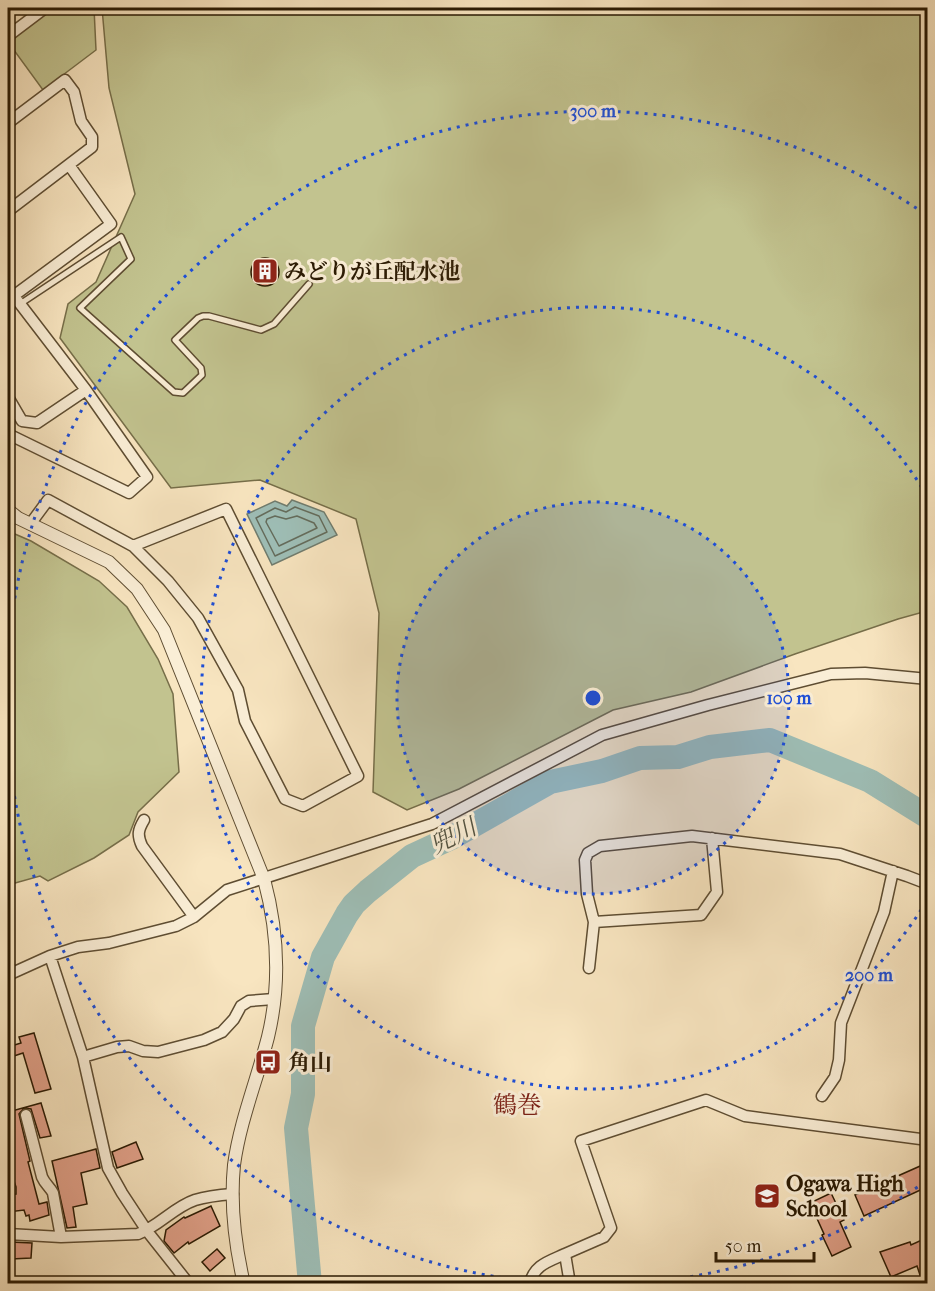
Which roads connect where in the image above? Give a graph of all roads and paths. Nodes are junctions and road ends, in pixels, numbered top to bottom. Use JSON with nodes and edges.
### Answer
{"nodes":[{"id":1,"x":45,"y":8,"type":"edge"},
{"id":2,"x":8,"y":36,"type":"edge"},
{"id":3,"x":8,"y":123,"type":"edge"},
{"id":4,"x":69,"y":165,"type":"junction"},
{"id":5,"x":8,"y":211,"type":"edge"},
{"id":6,"x":309,"y":284,"type":"dead end"},
{"id":7,"x":14,"y":300,"type":"edge"},
{"id":8,"x":86,"y":390,"type":"junction"},
{"id":9,"x":8,"y":397,"type":"edge"},
{"id":10,"x":8,"y":434,"type":"edge"},
{"id":11,"x":8,"y":510,"type":"edge"},
{"id":12,"x":31,"y":524,"type":"junction"},
{"id":13,"x":133,"y":546,"type":"junction"},
{"id":14,"x":927,"y":679,"type":"edge"},
{"id":15,"x":144,"y":820,"type":"dead end"},
{"id":16,"x":712,"y":838,"type":"junction"},
{"id":17,"x":893,"y":871,"type":"junction"},
{"id":18,"x":264,"y":879,"type":"junction"},
{"id":19,"x":927,"y":884,"type":"edge"},
{"id":20,"x":194,"y":917,"type":"junction"},
{"id":21,"x":594,"y":922,"type":"junction"},
{"id":22,"x":50,"y":956,"type":"junction"},
{"id":23,"x":589,"y":968,"type":"dead end"},
{"id":24,"x":8,"y":975,"type":"edge"},
{"id":25,"x":274,"y":999,"type":"junction"},
{"id":26,"x":83,"y":1057,"type":"junction"},
{"id":27,"x":822,"y":1096,"type":"dead end"},
{"id":28,"x":27,"y":1115,"type":"dead end"},
{"id":29,"x":927,"y":1140,"type":"edge"},
{"id":30,"x":233,"y":1194,"type":"junction"},
{"id":31,"x":147,"y":1231,"type":"junction"},
{"id":32,"x":8,"y":1234,"type":"edge"},
{"id":33,"x":61,"y":1237,"type":"junction"},
{"id":34,"x":565,"y":1254,"type":"junction"},
{"id":35,"x":189,"y":1284,"type":"edge"},
{"id":36,"x":244,"y":1284,"type":"edge"},
{"id":37,"x":530,"y":1284,"type":"edge"},
{"id":38,"x":570,"y":1284,"type":"edge"}],
"edges":[{"from":1,"to":2,"type":"street"},
{"from":3,"to":4,"type":"street"},
{"from":4,"to":5,"type":"street"},
{"from":4,"to":7,"type":"street"},
{"from":6,"to":7,"type":"lane"},
{"from":7,"to":8,"type":"street"},
{"from":8,"to":9,"type":"street"},
{"from":8,"to":10,"type":"street"},
{"from":11,"to":12,"type":"street"},
{"from":12,"to":13,"type":"street"},
{"from":12,"to":18,"type":"street"},
{"from":13,"to":13,"type":"street"},
{"from":14,"to":18,"type":"street"},
{"from":15,"to":20,"type":"street"},
{"from":16,"to":17,"type":"street"},
{"from":16,"to":21,"type":"street"},
{"from":16,"to":21,"type":"street"},
{"from":17,"to":19,"type":"street"},
{"from":17,"to":27,"type":"street"},
{"from":18,"to":20,"type":"street"},
{"from":18,"to":25,"type":"street"},
{"from":20,"to":22,"type":"street"},
{"from":21,"to":23,"type":"street"},
{"from":22,"to":24,"type":"street"},
{"from":22,"to":26,"type":"street"},
{"from":25,"to":26,"type":"street"},
{"from":25,"to":30,"type":"street"},
{"from":26,"to":31,"type":"street"},
{"from":28,"to":33,"type":"street"},
{"from":29,"to":34,"type":"street"},
{"from":30,"to":31,"type":"street"},
{"from":30,"to":36,"type":"street"},
{"from":31,"to":33,"type":"street"},
{"from":31,"to":35,"type":"street"},
{"from":32,"to":33,"type":"street"},
{"from":34,"to":37,"type":"street"},
{"from":34,"to":38,"type":"street"}]}
